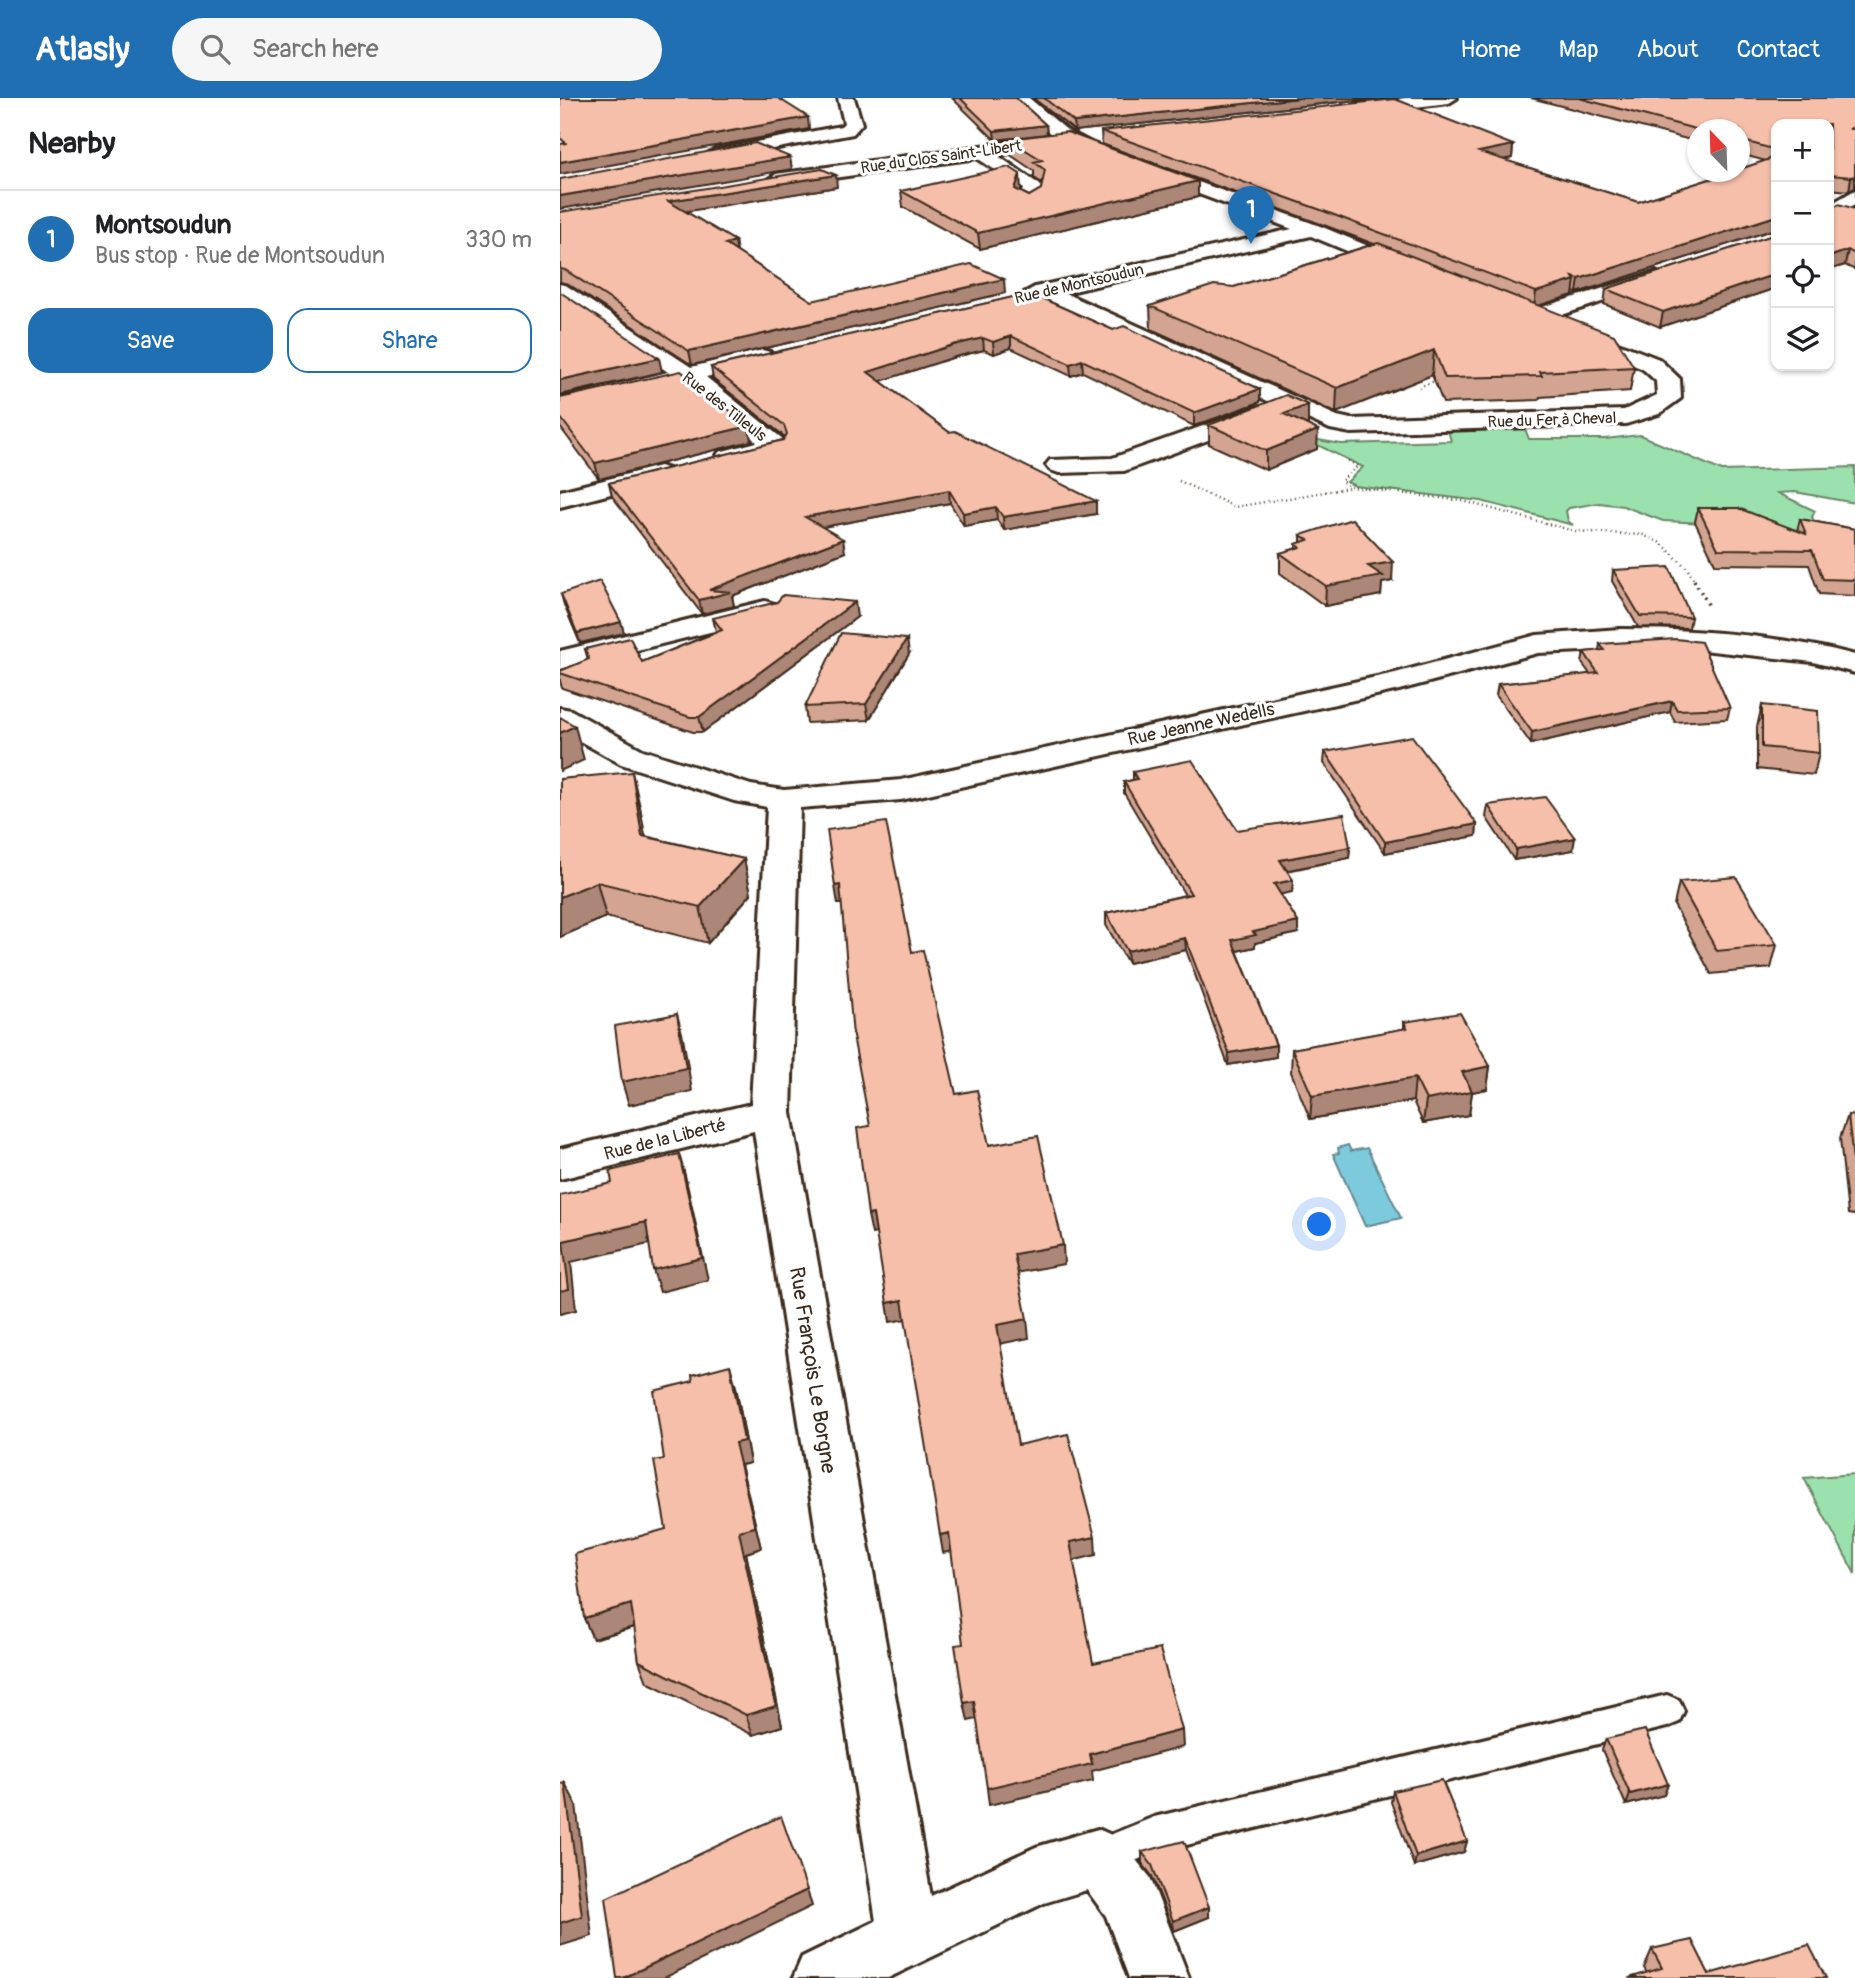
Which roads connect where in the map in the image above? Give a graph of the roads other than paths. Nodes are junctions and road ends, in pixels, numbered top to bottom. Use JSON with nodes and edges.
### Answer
{"nodes":[{"id":1,"x":846,"y":98,"type":"edge"},
{"id":2,"x":1019,"y":98,"type":"edge"},
{"id":3,"x":1449,"y":98,"type":"edge"},
{"id":4,"x":1335,"y":112,"type":"edge"},
{"id":5,"x":1104,"y":137,"type":"dead end"},
{"id":6,"x":1070,"y":140,"type":"junction"},
{"id":7,"x":977,"y":150,"type":"junction"},
{"id":8,"x":697,"y":158,"type":"edge"},
{"id":9,"x":758,"y":183,"type":"edge"},
{"id":10,"x":1855,"y":196,"type":"edge"},
{"id":11,"x":1029,"y":204,"type":"edge"},
{"id":12,"x":1834,"y":210,"type":"edge"},
{"id":13,"x":1313,"y":230,"type":"junction"},
{"id":14,"x":1674,"y":272,"type":"edge"},
{"id":15,"x":1433,"y":278,"type":"edge"},
{"id":16,"x":560,"y":290,"type":"edge"},
{"id":17,"x":1050,"y":290,"type":"junction"},
{"id":18,"x":1010,"y":299,"type":"edge"},
{"id":19,"x":1509,"y":307,"type":"edge"},
{"id":20,"x":1534,"y":317,"type":"junction"},
{"id":21,"x":781,"y":353,"type":"edge"},
{"id":22,"x":687,"y":375,"type":"junction"},
{"id":23,"x":1286,"y":403,"type":"junction"},
{"id":24,"x":560,"y":405,"type":"edge"},
{"id":25,"x":708,"y":462,"type":"edge"},
{"id":26,"x":1059,"y":465,"type":"dead end"},
{"id":27,"x":681,"y":469,"type":"edge"},
{"id":28,"x":560,"y":499,"type":"edge"},
{"id":29,"x":768,"y":609,"type":"edge"},
{"id":30,"x":560,"y":660,"type":"edge"},
{"id":31,"x":1855,"y":664,"type":"edge"},
{"id":32,"x":560,"y":717,"type":"edge"},
{"id":33,"x":784,"y":800,"type":"junction"},
{"id":34,"x":771,"y":1113,"type":"junction"},
{"id":35,"x":560,"y":1164,"type":"edge"},
{"id":36,"x":1667,"y":1711,"type":"dead end"},
{"id":37,"x":1098,"y":1858,"type":"junction"},
{"id":38,"x":908,"y":1937,"type":"junction"},
{"id":39,"x":823,"y":1978,"type":"edge"},
{"id":40,"x":1159,"y":1978,"type":"edge"}],
"edges":[{"from":1,"to":8,"type":"street"},
{"from":2,"to":6,"type":"street"},
{"from":3,"to":4,"type":"street"},
{"from":5,"to":6,"type":"street","name":"Rue du Clos Saint-Libert"},
{"from":6,"to":7,"type":"street","name":"Rue du Clos Saint-Libert"},
{"from":6,"to":13,"type":"street"},
{"from":7,"to":9,"type":"street","name":"Rue du Clos Saint-Libert"},
{"from":7,"to":11,"type":"street"},
{"from":10,"to":12,"type":"street"},
{"from":13,"to":15,"type":"street"},
{"from":13,"to":17,"type":"street","name":"Rue de Montsoudun"},
{"from":14,"to":20,"type":"street"},
{"from":16,"to":22,"type":"street","name":"Rue des Tilleuls"},
{"from":17,"to":18,"type":"street","name":"Rue de Montsoudun"},
{"from":17,"to":23,"type":"street","name":"Rue du Fer à Cheval"},
{"from":19,"to":20,"type":"street","name":"Rue du Fer à Cheval"},
{"from":20,"to":23,"type":"street","name":"Rue du Fer à Cheval"},
{"from":21,"to":22,"type":"street"},
{"from":22,"to":24,"type":"street"},
{"from":22,"to":25,"type":"street","name":"Rue des Tilleuls"},
{"from":23,"to":26,"type":"street"},
{"from":27,"to":28,"type":"street"},
{"from":29,"to":30,"type":"street"},
{"from":31,"to":33,"type":"street","name":"Rue Jeanne Wedells"},
{"from":32,"to":33,"type":"street","name":"Rue Jeanne Wedells"},
{"from":33,"to":34,"type":"street","name":"Rue François Le Borgne"},
{"from":34,"to":35,"type":"street","name":"Rue de la Liberté"},
{"from":34,"to":38,"type":"street","name":"Rue François Le Borgne"},
{"from":36,"to":37,"type":"lane"},
{"from":37,"to":38,"type":"street"},
{"from":37,"to":40,"type":"street"},
{"from":38,"to":39,"type":"street"}]}
